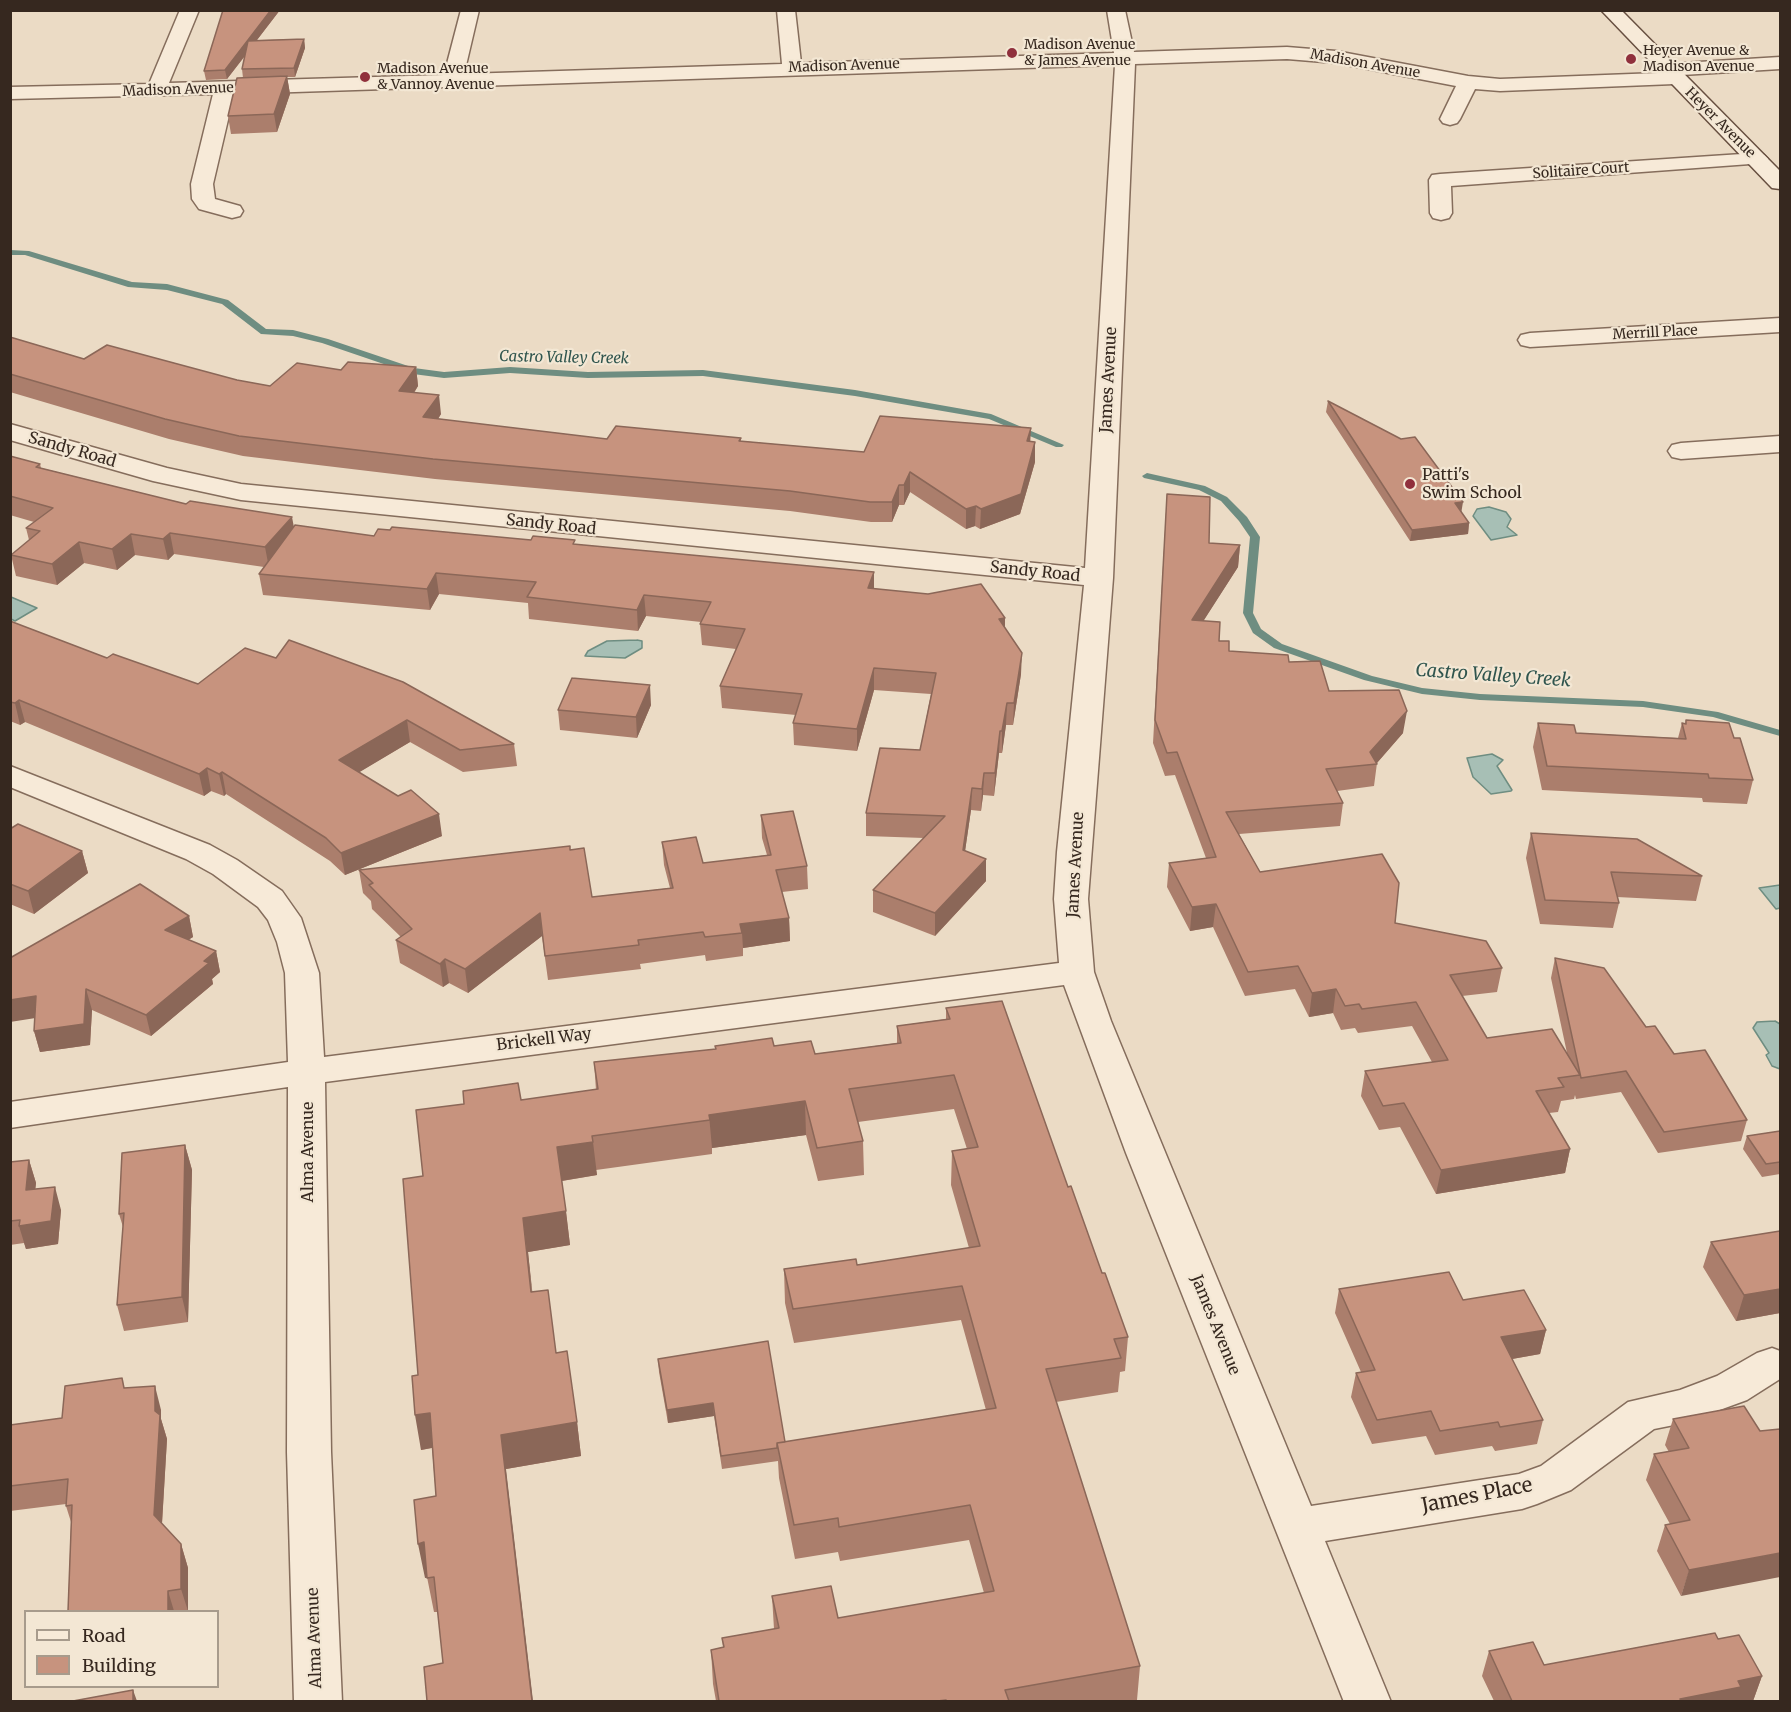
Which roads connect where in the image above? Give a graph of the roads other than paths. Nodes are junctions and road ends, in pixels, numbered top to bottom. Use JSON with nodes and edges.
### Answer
{"nodes":[{"id":1,"x":190,"y":10,"type":"edge"},
{"id":2,"x":470,"y":10,"type":"edge"},
{"id":3,"x":786,"y":10,"type":"edge"},
{"id":4,"x":1116,"y":10,"type":"edge"},
{"id":5,"x":1610,"y":10,"type":"edge"},
{"id":6,"x":1125,"y":58,"type":"junction"},
{"id":7,"x":1780,"y":63,"type":"edge"},
{"id":8,"x":792,"y":68,"type":"junction"},
{"id":9,"x":1670,"y":74,"type":"junction"},
{"id":10,"x":453,"y":79,"type":"junction"},
{"id":11,"x":1468,"y":82,"type":"junction"},
{"id":12,"x":225,"y":88,"type":"junction"},
{"id":13,"x":156,"y":90,"type":"junction"},
{"id":14,"x":10,"y":93,"type":"edge"},
{"id":15,"x":1450,"y":119,"type":"dead end"},
{"id":16,"x":1757,"y":159,"type":"junction"},
{"id":17,"x":1780,"y":183,"type":"edge"},
{"id":18,"x":232,"y":211,"type":"dead end"},
{"id":19,"x":1441,"y":213,"type":"dead end"},
{"id":20,"x":1780,"y":326,"type":"edge"},
{"id":21,"x":1530,"y":340,"type":"dead end"},
{"id":22,"x":10,"y":432,"type":"edge"},
{"id":23,"x":1780,"y":444,"type":"edge"},
{"id":24,"x":1681,"y":451,"type":"dead end"},
{"id":25,"x":1099,"y":578,"type":"junction"},
{"id":26,"x":10,"y":775,"type":"edge"},
{"id":27,"x":1077,"y":972,"type":"junction"},
{"id":28,"x":307,"y":1072,"type":"junction"},
{"id":29,"x":10,"y":1115,"type":"edge"},
{"id":30,"x":1772,"y":1364,"type":"dead end"},
{"id":31,"x":1296,"y":1527,"type":"junction"},
{"id":32,"x":318,"y":1701,"type":"edge"},
{"id":33,"x":1368,"y":1701,"type":"edge"}],
"edges":[{"from":1,"to":13,"type":"street"},
{"from":2,"to":10,"type":"street"},
{"from":3,"to":8,"type":"street"},
{"from":4,"to":6,"type":"street","name":"James Avenue"},
{"from":5,"to":9,"type":"street","name":"Heyer Avenue"},
{"from":6,"to":8,"type":"street","name":"Madison Avenue"},
{"from":6,"to":11,"type":"street","name":"Madison Avenue"},
{"from":6,"to":25,"type":"street","name":"James Avenue"},
{"from":7,"to":9,"type":"street","name":"Madison Avenue"},
{"from":8,"to":10,"type":"street","name":"Madison Avenue"},
{"from":9,"to":11,"type":"street","name":"Madison Avenue"},
{"from":9,"to":16,"type":"street","name":"Heyer Avenue"},
{"from":10,"to":12,"type":"street","name":"Madison Avenue"},
{"from":11,"to":15,"type":"street"},
{"from":12,"to":13,"type":"street","name":"Madison Avenue"},
{"from":12,"to":18,"type":"street"},
{"from":13,"to":14,"type":"street","name":"Madison Avenue"},
{"from":16,"to":17,"type":"street","name":"Heyer Avenue"},
{"from":16,"to":19,"type":"street","name":"Solitaire Court"},
{"from":20,"to":21,"type":"street","name":"Merrill Place"},
{"from":22,"to":25,"type":"street","name":"Sandy Road"},
{"from":23,"to":24,"type":"street"},
{"from":25,"to":27,"type":"street","name":"James Avenue"},
{"from":26,"to":28,"type":"street","name":"Alma Avenue"},
{"from":27,"to":28,"type":"street","name":"Brickell Way"},
{"from":27,"to":31,"type":"street","name":"James Avenue"},
{"from":28,"to":29,"type":"street","name":"Brickell Way"},
{"from":28,"to":32,"type":"street","name":"Alma Avenue"},
{"from":30,"to":31,"type":"street","name":"James Place"},
{"from":31,"to":33,"type":"street","name":"James Avenue"}]}
